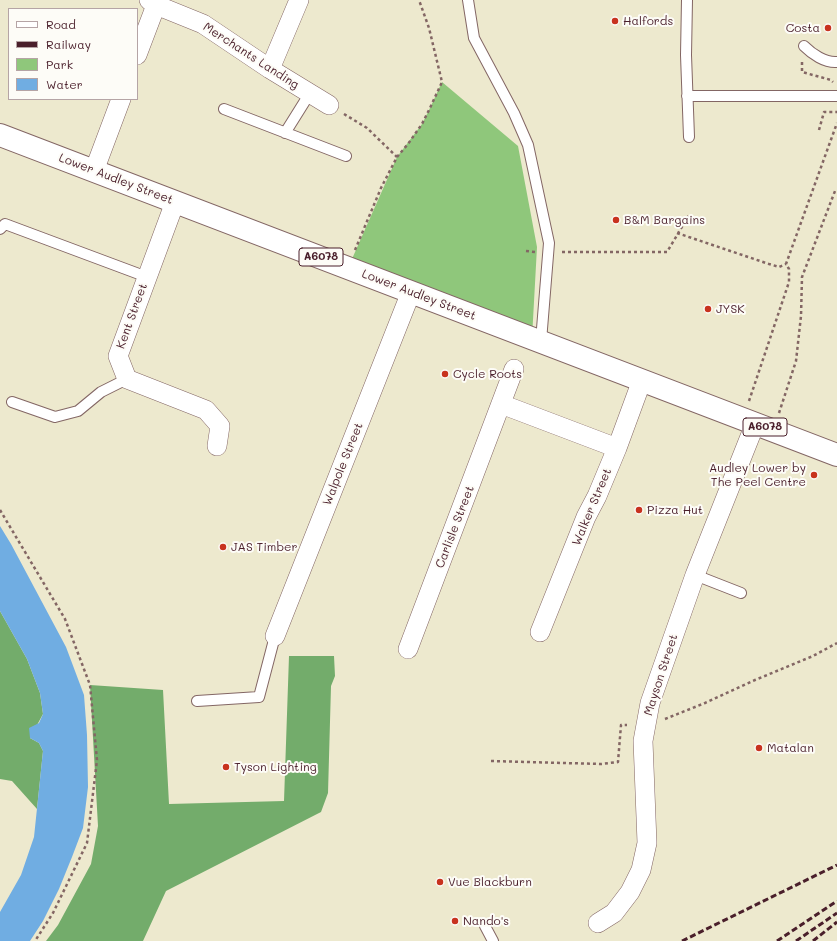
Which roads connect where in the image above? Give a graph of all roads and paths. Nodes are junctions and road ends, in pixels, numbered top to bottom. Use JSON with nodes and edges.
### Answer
{"nodes":[{"id":1,"x":298,"y":0,"type":"edge"},
{"id":2,"x":419,"y":0,"type":"edge"},
{"id":3,"x":468,"y":0,"type":"edge"},
{"id":4,"x":687,"y":0,"type":"edge"},
{"id":5,"x":152,"y":3,"type":"edge"},
{"id":6,"x":804,"y":46,"type":"dead end"},
{"id":7,"x":138,"y":52,"type":"edge"},
{"id":8,"x":837,"y":62,"type":"edge"},
{"id":9,"x":270,"y":69,"type":"junction"},
{"id":10,"x":310,"y":93,"type":"junction"},
{"id":11,"x":687,"y":96,"type":"junction"},
{"id":12,"x":837,"y":96,"type":"edge"},
{"id":13,"x":120,"y":100,"type":"edge"},
{"id":14,"x":328,"y":105,"type":"joint"},
{"id":15,"x":224,"y":109,"type":"dead end"},
{"id":16,"x":837,"y":112,"type":"edge"},
{"id":17,"x":837,"y":123,"type":"edge"},
{"id":18,"x":818,"y":130,"type":"dead end"},
{"id":19,"x":285,"y":133,"type":"junction"},
{"id":20,"x":0,"y":135,"type":"edge"},
{"id":21,"x":689,"y":137,"type":"dead end"},
{"id":22,"x":346,"y":156,"type":"dead end"},
{"id":23,"x":397,"y":157,"type":"junction"},
{"id":24,"x":94,"y":171,"type":"junction"},
{"id":25,"x":835,"y":192,"type":"dead end"},
{"id":26,"x":175,"y":202,"type":"junction"},
{"id":27,"x":689,"y":215,"type":"dead end"},
{"id":28,"x":0,"y":228,"type":"edge"},
{"id":29,"x":677,"y":233,"type":"junction"},
{"id":30,"x":549,"y":252,"type":"junction"},
{"id":31,"x":786,"y":264,"type":"junction"},
{"id":32,"x":348,"y":268,"type":"junction"},
{"id":33,"x":147,"y":277,"type":"junction"},
{"id":34,"x":412,"y":292,"type":"junction"},
{"id":35,"x":541,"y":342,"type":"junction"},
{"id":36,"x":514,"y":369,"type":"dead end"},
{"id":37,"x":127,"y":378,"type":"junction"},
{"id":38,"x":642,"y":380,"type":"junction"},
{"id":39,"x":12,"y":402,"type":"dead end"},
{"id":40,"x":501,"y":404,"type":"junction"},
{"id":41,"x":757,"y":424,"type":"junction"},
{"id":42,"x":217,"y":446,"type":"dead end"},
{"id":43,"x":617,"y":448,"type":"junction"},
{"id":44,"x":837,"y":455,"type":"edge"},
{"id":45,"x":0,"y":510,"type":"edge"},
{"id":46,"x":695,"y":575,"type":"junction"},
{"id":47,"x":741,"y":593,"type":"dead end"},
{"id":48,"x":540,"y":632,"type":"dead end"},
{"id":49,"x":276,"y":636,"type":"joint"},
{"id":50,"x":837,"y":643,"type":"edge"},
{"id":51,"x":408,"y":649,"type":"dead end"},
{"id":52,"x":197,"y":701,"type":"dead end"},
{"id":53,"x":646,"y":722,"type":"junction"},
{"id":54,"x":491,"y":761,"type":"dead end"},
{"id":55,"x":598,"y":923,"type":"dead end"},
{"id":56,"x":485,"y":926,"type":"dead end"},
{"id":57,"x":35,"y":941,"type":"edge"},
{"id":58,"x":493,"y":941,"type":"edge"}],
"edges":[{"from":1,"to":9,"type":"street"},
{"from":2,"to":23,"type":"path"},
{"from":3,"to":30,"type":"lane"},
{"from":4,"to":11,"type":"lane"},
{"from":5,"to":7,"type":"street"},
{"from":5,"to":9,"type":"street","name":"Merchants Landing"},
{"from":6,"to":8,"type":"lane"},
{"from":9,"to":10,"type":"street","name":"Merchants Landing"},
{"from":10,"to":14,"type":"street","name":"Merchants Landing"},
{"from":10,"to":19,"type":"lane"},
{"from":11,"to":12,"type":"lane"},
{"from":11,"to":21,"type":"lane"},
{"from":13,"to":24,"type":"street"},
{"from":14,"to":23,"type":"path"},
{"from":15,"to":19,"type":"lane"},
{"from":16,"to":18,"type":"path"},
{"from":17,"to":31,"type":"path"},
{"from":19,"to":22,"type":"lane"},
{"from":20,"to":24,"type":"highway","name":"Lower Audley Street","number":"A6078"},
{"from":23,"to":32,"type":"path"},
{"from":24,"to":26,"type":"highway","name":"Lower Audley Street","number":"A6078"},
{"from":25,"to":41,"type":"path"},
{"from":26,"to":32,"type":"highway","name":"Lower Audley Street","number":"A6078"},
{"from":26,"to":33,"type":"street","name":"Kent Street"},
{"from":27,"to":29,"type":"path"},
{"from":28,"to":33,"type":"lane"},
{"from":29,"to":30,"type":"path"},
{"from":29,"to":31,"type":"path"},
{"from":30,"to":35,"type":"lane"},
{"from":31,"to":41,"type":"path"},
{"from":32,"to":34,"type":"highway","name":"Lower Audley Street","number":"A6078"},
{"from":33,"to":37,"type":"street","name":"Kent Street"},
{"from":34,"to":35,"type":"highway","name":"Lower Audley Street","number":"A6078"},
{"from":34,"to":49,"type":"street","name":"Walpole Street"},
{"from":35,"to":38,"type":"highway","name":"Lower Audley Street","number":"A6078"},
{"from":36,"to":40,"type":"street","name":"Carlisle Street"},
{"from":37,"to":39,"type":"lane"},
{"from":37,"to":42,"type":"street"},
{"from":38,"to":41,"type":"highway","name":"Lower Audley Street","number":"A6078"},
{"from":38,"to":43,"type":"street","name":"Walker Street"},
{"from":40,"to":43,"type":"street"},
{"from":40,"to":51,"type":"street","name":"Carlisle Street"},
{"from":41,"to":44,"type":"highway","name":"Lower Audley Street","number":"A6078"},
{"from":41,"to":46,"type":"street","name":"Mayson Street"},
{"from":43,"to":48,"type":"street","name":"Walker Street"},
{"from":45,"to":57,"type":"path"},
{"from":46,"to":47,"type":"lane"},
{"from":46,"to":53,"type":"street","name":"Mayson Street"},
{"from":49,"to":52,"type":"lane"},
{"from":50,"to":53,"type":"path"},
{"from":53,"to":54,"type":"path"},
{"from":53,"to":55,"type":"street","name":"Mayson Street"},
{"from":56,"to":58,"type":"lane"}]}
